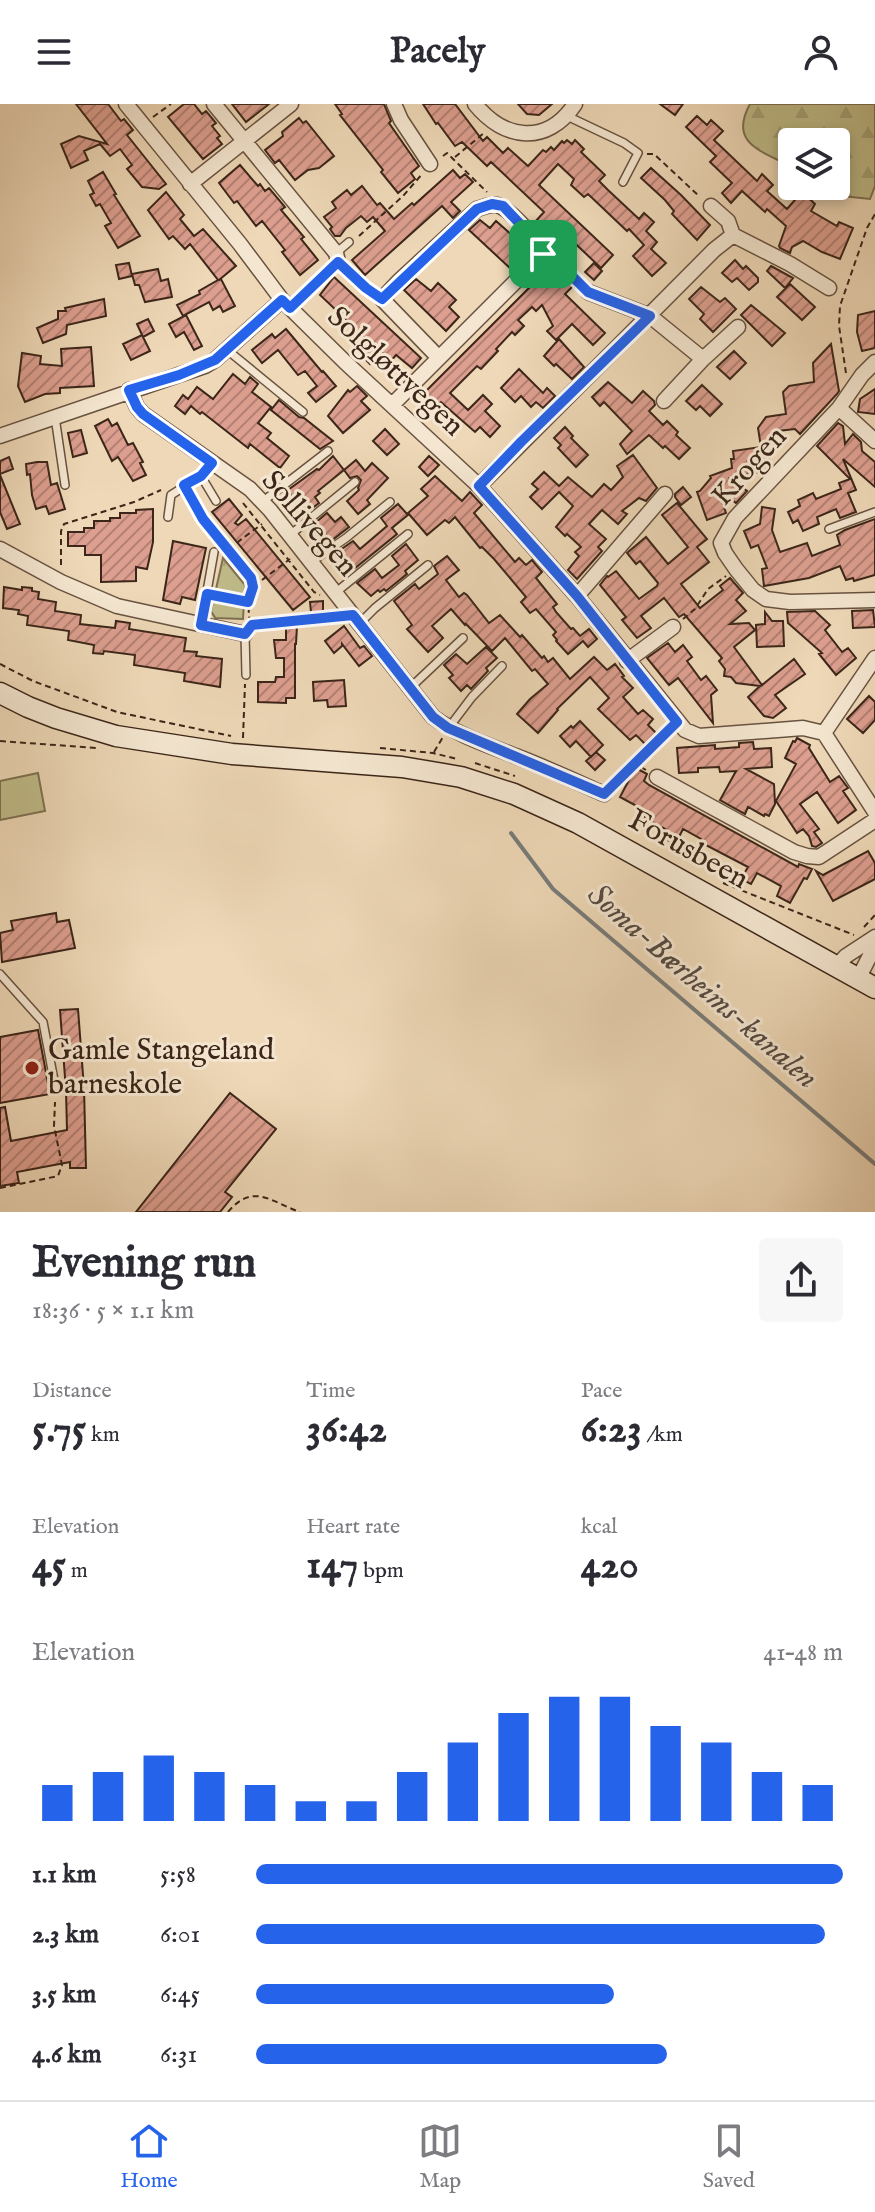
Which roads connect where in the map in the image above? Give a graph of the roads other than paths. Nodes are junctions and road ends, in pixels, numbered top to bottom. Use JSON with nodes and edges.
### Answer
{"nodes":[{"id":1,"x":126,"y":104,"type":"edge"},
{"id":2,"x":214,"y":104,"type":"edge"},
{"id":3,"x":291,"y":104,"type":"edge"},
{"id":4,"x":394,"y":104,"type":"edge"},
{"id":5,"x":475,"y":104,"type":"edge"},
{"id":6,"x":571,"y":110,"type":"edge"},
{"id":7,"x":246,"y":142,"type":"junction"},
{"id":8,"x":430,"y":164,"type":"road end"},
{"id":9,"x":623,"y":182,"type":"dead end"},
{"id":10,"x":190,"y":184,"type":"junction"},
{"id":11,"x":711,"y":206,"type":"road end"},
{"id":12,"x":733,"y":235,"type":"junction"},
{"id":13,"x":349,"y":242,"type":"road end"},
{"id":14,"x":337,"y":258,"type":"joint"},
{"id":15,"x":829,"y":288,"type":"dead end"},
{"id":16,"x":588,"y":292,"type":"road end"},
{"id":17,"x":286,"y":304,"type":"junction"},
{"id":18,"x":650,"y":316,"type":"junction"},
{"id":19,"x":738,"y":327,"type":"dead end"},
{"id":20,"x":226,"y":349,"type":"junction"},
{"id":21,"x":439,"y":358,"type":"junction"},
{"id":22,"x":703,"y":359,"type":"junction"},
{"id":23,"x":875,"y":362,"type":"edge"},
{"id":24,"x":129,"y":390,"type":"junction"},
{"id":25,"x":664,"y":401,"type":"dead end"},
{"id":26,"x":392,"y":405,"type":"junction"},
{"id":27,"x":839,"y":408,"type":"junction"},
{"id":28,"x":303,"y":412,"type":"dead end"},
{"id":29,"x":55,"y":417,"type":"junction"},
{"id":30,"x":0,"y":436,"type":"edge"},
{"id":31,"x":875,"y":441,"type":"edge"},
{"id":32,"x":328,"y":451,"type":"dead end"},
{"id":33,"x":212,"y":463,"type":"junction"},
{"id":34,"x":201,"y":476,"type":"junction"},
{"id":35,"x":355,"y":482,"type":"dead end"},
{"id":36,"x":65,"y":485,"type":"dead end"},
{"id":37,"x":479,"y":486,"type":"junction"},
{"id":38,"x":665,"y":494,"type":"dead end"},
{"id":39,"x":216,"y":501,"type":"dead end"},
{"id":40,"x":262,"y":502,"type":"junction"},
{"id":41,"x":390,"y":502,"type":"dead end"},
{"id":42,"x":875,"y":512,"type":"edge"},
{"id":43,"x":168,"y":517,"type":"dead end"},
{"id":44,"x":829,"y":529,"type":"dead end"},
{"id":45,"x":408,"y":534,"type":"dead end"},
{"id":46,"x":290,"y":535,"type":"junction"},
{"id":47,"x":0,"y":549,"type":"edge"},
{"id":48,"x":214,"y":552,"type":"dead end"},
{"id":49,"x":306,"y":556,"type":"junction"},
{"id":50,"x":428,"y":565,"type":"dead end"},
{"id":51,"x":334,"y":591,"type":"junction"},
{"id":52,"x":577,"y":596,"type":"junction"},
{"id":53,"x":875,"y":600,"type":"edge"},
{"id":54,"x":356,"y":619,"type":"junction"},
{"id":55,"x":201,"y":625,"type":"junction"},
{"id":56,"x":673,"y":627,"type":"road end"},
{"id":57,"x":245,"y":634,"type":"joint"},
{"id":58,"x":463,"y":638,"type":"dead end"},
{"id":59,"x":875,"y":658,"type":"edge"},
{"id":60,"x":627,"y":661,"type":"junction"},
{"id":61,"x":502,"y":666,"type":"dead end"},
{"id":62,"x":246,"y":675,"type":"road end"},
{"id":63,"x":0,"y":678,"type":"edge"},
{"id":64,"x":410,"y":688,"type":"junction"},
{"id":65,"x":0,"y":693,"type":"edge"},
{"id":66,"x":448,"y":728,"type":"junction"},
{"id":67,"x":824,"y":733,"type":"junction"},
{"id":68,"x":180,"y":745,"type":"junction"},
{"id":69,"x":657,"y":777,"type":"dead end"},
{"id":70,"x":604,"y":794,"type":"road end"},
{"id":71,"x":875,"y":812,"type":"edge"},
{"id":72,"x":875,"y":820,"type":"edge"},
{"id":73,"x":869,"y":932,"type":"edge"},
{"id":74,"x":875,"y":946,"type":"edge"},
{"id":75,"x":836,"y":967,"type":"junction"},
{"id":76,"x":0,"y":974,"type":"edge"},
{"id":77,"x":866,"y":984,"type":"edge"},
{"id":78,"x":56,"y":1091,"type":"road end"}],
"edges":[{"from":1,"to":10,"type":"street","name":"Solgløttvegen"},
{"from":2,"to":7,"type":"street"},
{"from":3,"to":7,"type":"street"},
{"from":4,"to":8,"type":"street"},
{"from":5,"to":6,"type":"street"},
{"from":6,"to":9,"type":"lane"},
{"from":7,"to":10,"type":"street"},
{"from":7,"to":14,"type":"street"},
{"from":10,"to":17,"type":"street","name":"Solgløttvegen"},
{"from":11,"to":12,"type":"street"},
{"from":12,"to":15,"type":"street"},
{"from":12,"to":18,"type":"street"},
{"from":13,"to":14,"type":"lane"},
{"from":16,"to":18,"type":"street"},
{"from":17,"to":20,"type":"street"},
{"from":17,"to":26,"type":"street","name":"Solgløttvegen"},
{"from":18,"to":22,"type":"street"},
{"from":18,"to":37,"type":"street"},
{"from":19,"to":22,"type":"street"},
{"from":20,"to":24,"type":"street"},
{"from":20,"to":28,"type":"lane"},
{"from":21,"to":21,"type":"street"},
{"from":21,"to":26,"type":"street"},
{"from":22,"to":25,"type":"street"},
{"from":23,"to":27,"type":"street","name":"Krogen"},
{"from":24,"to":29,"type":"street"},
{"from":24,"to":33,"type":"street","name":"Sollivegen"},
{"from":26,"to":37,"type":"street","name":"Solgløttvegen"},
{"from":27,"to":31,"type":"street"},
{"from":27,"to":53,"type":"street","name":"Krogen"},
{"from":29,"to":30,"type":"street"},
{"from":29,"to":36,"type":"lane"},
{"from":32,"to":40,"type":"lane"},
{"from":33,"to":34,"type":"lane"},
{"from":33,"to":40,"type":"street","name":"Sollivegen"},
{"from":34,"to":39,"type":"lane"},
{"from":34,"to":43,"type":"lane"},
{"from":35,"to":46,"type":"lane"},
{"from":37,"to":52,"type":"street","name":"Solgløttvegen"},
{"from":38,"to":52,"type":"street"},
{"from":40,"to":46,"type":"street","name":"Sollivegen"},
{"from":41,"to":49,"type":"lane"},
{"from":42,"to":44,"type":"lane"},
{"from":45,"to":51,"type":"lane"},
{"from":46,"to":49,"type":"street","name":"Sollivegen"},
{"from":47,"to":55,"type":"street"},
{"from":48,"to":55,"type":"lane"},
{"from":49,"to":51,"type":"street","name":"Sollivegen"},
{"from":50,"to":54,"type":"lane"},
{"from":51,"to":54,"type":"street","name":"Sollivegen"},
{"from":52,"to":60,"type":"street","name":"Solgløttvegen"},
{"from":54,"to":64,"type":"street","name":"Sollivegen"},
{"from":55,"to":57,"type":"street"},
{"from":56,"to":60,"type":"street"},
{"from":57,"to":62,"type":"lane"},
{"from":58,"to":64,"type":"lane"},
{"from":59,"to":67,"type":"street"},
{"from":60,"to":67,"type":"street","name":"Solgløttvegen"},
{"from":61,"to":66,"type":"lane"},
{"from":63,"to":68,"type":"main road","name":"Forusbeen"},
{"from":64,"to":66,"type":"street","name":"Sollivegen"},
{"from":65,"to":68,"type":"main road","name":"Forusbeen"},
{"from":66,"to":70,"type":"street","name":"Sollivegen"},
{"from":67,"to":71,"type":"street"},
{"from":68,"to":75,"type":"main road","name":"Forusbeen"},
{"from":69,"to":72,"type":"street"},
{"from":73,"to":75,"type":"street"},
{"from":74,"to":77,"type":"street"},
{"from":75,"to":77,"type":"main road","name":"Forusbeen"},
{"from":76,"to":78,"type":"lane"}]}
